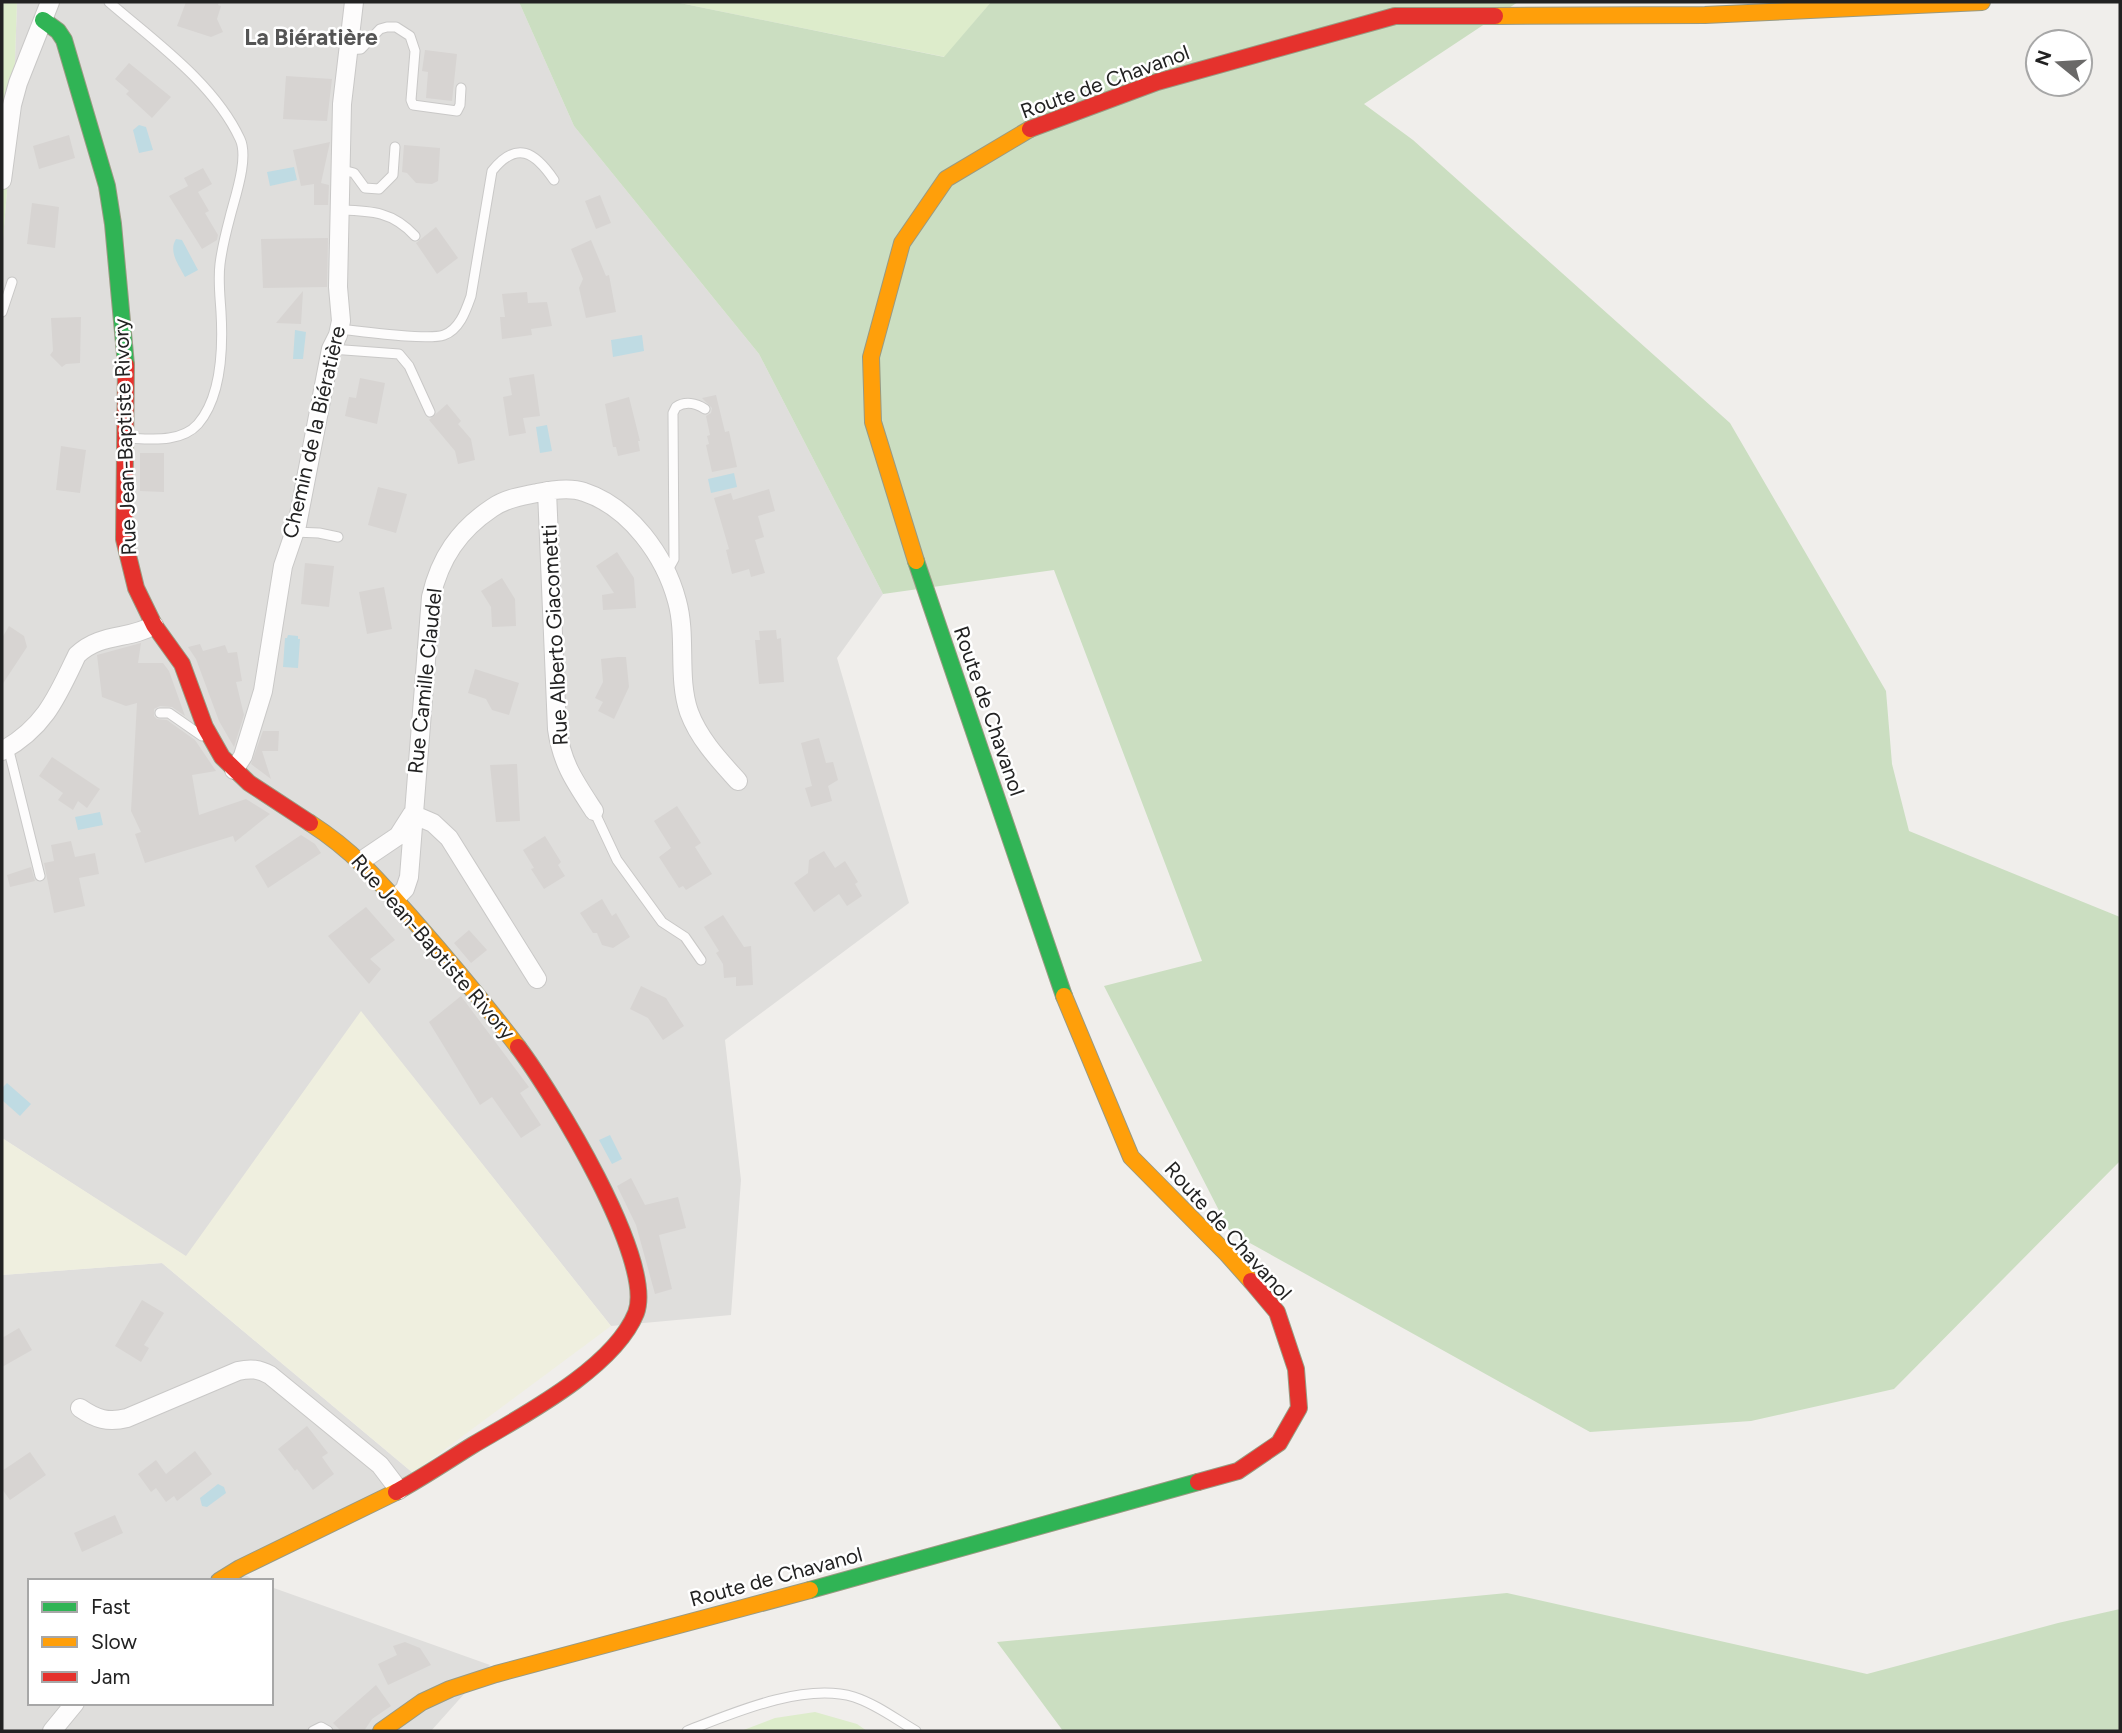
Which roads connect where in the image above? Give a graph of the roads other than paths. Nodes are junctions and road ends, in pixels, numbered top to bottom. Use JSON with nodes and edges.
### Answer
{"nodes":[{"id":1,"x":50,"y":2,"type":"edge"},
{"id":2,"x":109,"y":2,"type":"edge"},
{"id":3,"x":354,"y":2,"type":"edge"},
{"id":4,"x":1982,"y":2,"type":"edge"},
{"id":5,"x":43,"y":20,"type":"junction"},
{"id":6,"x":347,"y":50,"type":"junction"},
{"id":7,"x":461,"y":88,"type":"dead end"},
{"id":8,"x":395,"y":147,"type":"dead end"},
{"id":9,"x":339,"y":170,"type":"junction"},
{"id":10,"x":2,"y":180,"type":"edge"},
{"id":11,"x":554,"y":180,"type":"dead end"},
{"id":12,"x":339,"y":210,"type":"junction"},
{"id":13,"x":415,"y":236,"type":"dead end"},
{"id":14,"x":12,"y":282,"type":"dead end"},
{"id":15,"x":2,"y":312,"type":"edge"},
{"id":16,"x":339,"y":330,"type":"junction"},
{"id":17,"x":331,"y":349,"type":"junction"},
{"id":18,"x":705,"y":409,"type":"dead end"},
{"id":19,"x":430,"y":412,"type":"dead end"},
{"id":20,"x":126,"y":438,"type":"junction"},
{"id":21,"x":547,"y":491,"type":"junction"},
{"id":22,"x":294,"y":532,"type":"junction"},
{"id":23,"x":338,"y":537,"type":"dead end"},
{"id":24,"x":665,"y":571,"type":"junction"},
{"id":25,"x":154,"y":625,"type":"junction"},
{"id":26,"x":160,"y":713,"type":"dead end"},
{"id":27,"x":210,"y":737,"type":"junction"},
{"id":28,"x":4,"y":749,"type":"edge"},
{"id":29,"x":234,"y":770,"type":"junction"},
{"id":30,"x":738,"y":781,"type":"dead end"},
{"id":31,"x":594,"y":811,"type":"joint"},
{"id":32,"x":412,"y":814,"type":"junction"},
{"id":33,"x":361,"y":862,"type":"junction"},
{"id":34,"x":40,"y":876,"type":"dead end"},
{"id":35,"x":394,"y":900,"type":"junction"},
{"id":36,"x":701,"y":960,"type":"dead end"},
{"id":37,"x":537,"y":979,"type":"dead end"},
{"id":38,"x":80,"y":1408,"type":"dead end"},
{"id":39,"x":399,"y":1490,"type":"junction"},
{"id":40,"x":222,"y":1579,"type":"edge"},
{"id":41,"x":73,"y":1705,"type":"edge"},
{"id":42,"x":52,"y":1731,"type":"edge"},
{"id":43,"x":313,"y":1731,"type":"edge"},
{"id":44,"x":328,"y":1731,"type":"edge"},
{"id":45,"x":381,"y":1731,"type":"edge"},
{"id":46,"x":687,"y":1731,"type":"edge"},
{"id":47,"x":916,"y":1731,"type":"edge"}],
"edges":[{"from":1,"to":5,"type":"street"},
{"from":2,"to":20,"type":"lane"},
{"from":3,"to":6,"type":"street","name":"Chemin de la Biératière"},
{"from":4,"to":45,"type":"street","name":"Route de Chavanol"},
{"from":5,"to":10,"type":"street"},
{"from":5,"to":20,"type":"street","name":"Rue Jean-Baptiste Rivory"},
{"from":6,"to":7,"type":"lane"},
{"from":6,"to":9,"type":"street","name":"Chemin de la Biératière"},
{"from":8,"to":9,"type":"lane"},
{"from":9,"to":12,"type":"street","name":"Chemin de la Biératière"},
{"from":11,"to":16,"type":"lane"},
{"from":12,"to":13,"type":"lane"},
{"from":12,"to":16,"type":"street","name":"Chemin de la Biératière"},
{"from":14,"to":15,"type":"lane"},
{"from":16,"to":17,"type":"street","name":"Chemin de la Biératière"},
{"from":17,"to":19,"type":"lane"},
{"from":17,"to":22,"type":"street","name":"Chemin de la Biératière"},
{"from":18,"to":24,"type":"lane"},
{"from":20,"to":25,"type":"street","name":"Rue Jean-Baptiste Rivory"},
{"from":21,"to":24,"type":"street","name":"Rue Camille Claudel"},
{"from":21,"to":31,"type":"street","name":"Rue Alberto Giacometti"},
{"from":21,"to":32,"type":"street","name":"Rue Camille Claudel"},
{"from":22,"to":23,"type":"lane"},
{"from":22,"to":29,"type":"street","name":"Chemin de la Biératière"},
{"from":24,"to":30,"type":"street","name":"Rue Camille Claudel"},
{"from":25,"to":27,"type":"street","name":"Rue Jean-Baptiste Rivory"},
{"from":25,"to":28,"type":"street"},
{"from":26,"to":27,"type":"lane"},
{"from":27,"to":29,"type":"street","name":"Rue Jean-Baptiste Rivory"},
{"from":28,"to":34,"type":"lane"},
{"from":29,"to":33,"type":"street","name":"Rue Jean-Baptiste Rivory"},
{"from":31,"to":36,"type":"lane"},
{"from":32,"to":33,"type":"street"},
{"from":32,"to":35,"type":"street","name":"Rue Camille Claudel"},
{"from":32,"to":37,"type":"street"},
{"from":33,"to":35,"type":"street","name":"Rue Jean-Baptiste Rivory"},
{"from":35,"to":39,"type":"street","name":"Rue Jean-Baptiste Rivory"},
{"from":38,"to":39,"type":"street"},
{"from":39,"to":40,"type":"street","name":"Rue Jean-Baptiste Rivory"},
{"from":41,"to":42,"type":"street"},
{"from":43,"to":44,"type":"lane"},
{"from":46,"to":47,"type":"lane"}]}
